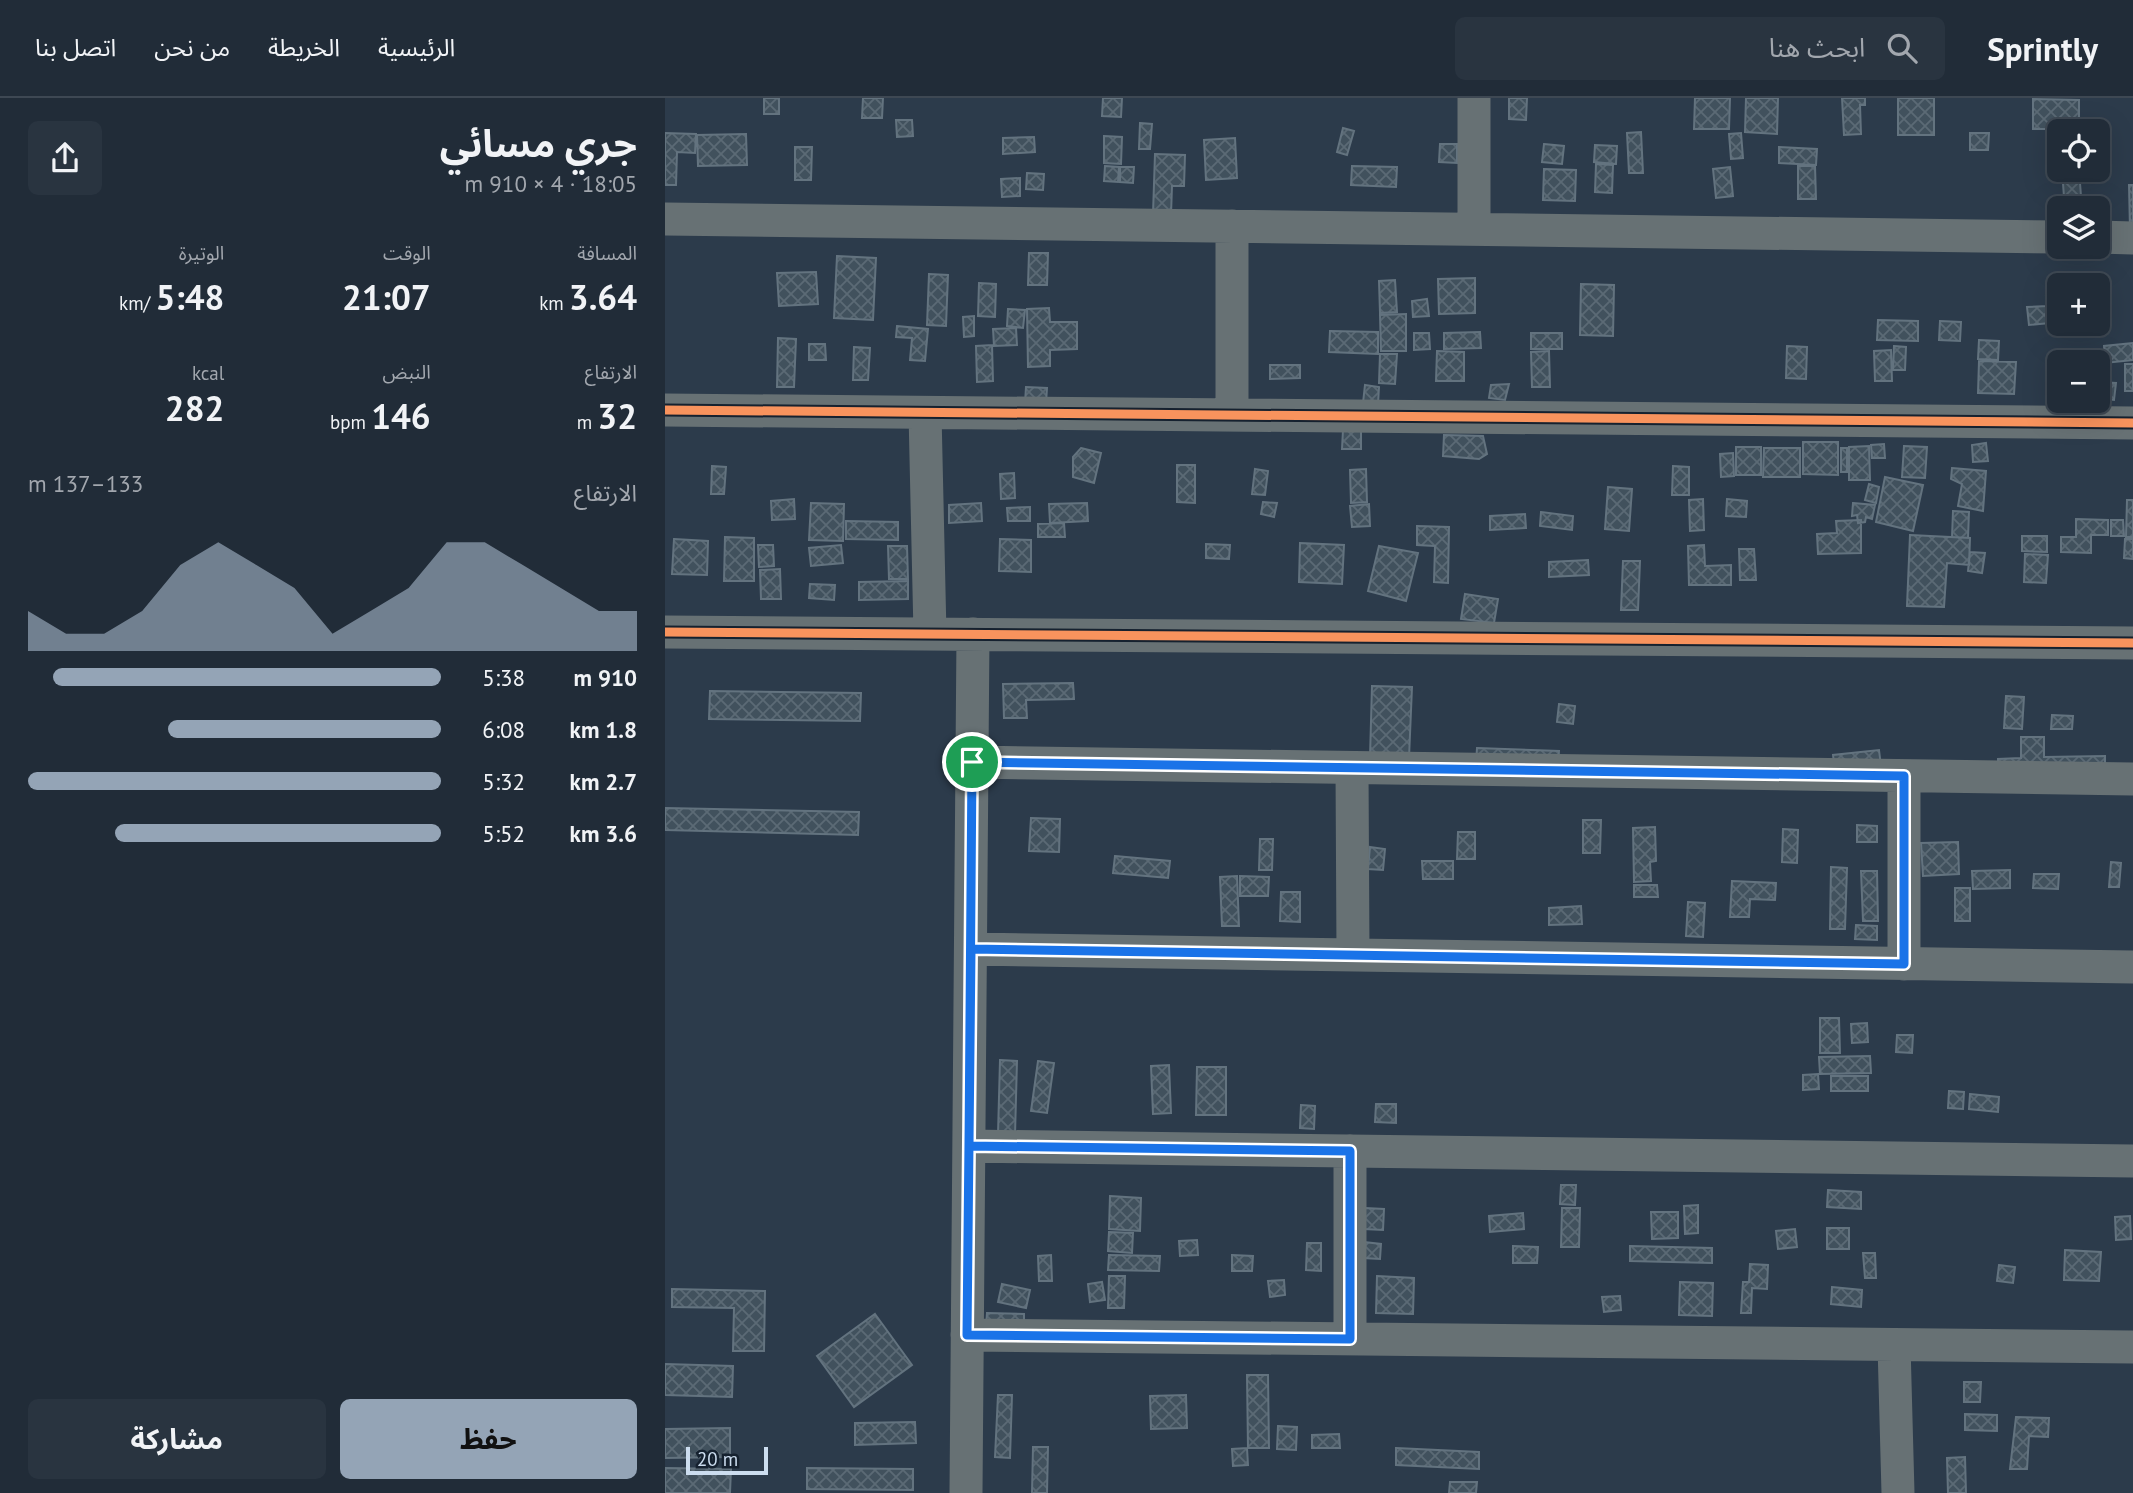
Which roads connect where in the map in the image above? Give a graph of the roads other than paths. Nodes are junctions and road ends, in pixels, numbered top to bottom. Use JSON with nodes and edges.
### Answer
{"nodes":[{"id":1,"x":1474,"y":98,"type":"edge"},
{"id":2,"x":665,"y":219,"type":"edge"},
{"id":3,"x":1232,"y":226,"type":"junction"},
{"id":4,"x":1474,"y":229,"type":"junction"},
{"id":5,"x":2047,"y":237,"type":"edge"},
{"id":6,"x":2110,"y":237,"type":"edge"},
{"id":7,"x":2133,"y":238,"type":"edge"},
{"id":8,"x":665,"y":410,"type":"edge"},
{"id":9,"x":925,"y":413,"type":"junction"},
{"id":10,"x":1232,"y":415,"type":"junction"},
{"id":11,"x":2133,"y":423,"type":"edge"},
{"id":12,"x":665,"y":632,"type":"edge"},
{"id":13,"x":930,"y":634,"type":"junction"},
{"id":14,"x":973,"y":634,"type":"junction"},
{"id":15,"x":2133,"y":643,"type":"edge"},
{"id":16,"x":972,"y":762,"type":"junction"},
{"id":17,"x":1352,"y":768,"type":"junction"},
{"id":18,"x":1904,"y":776,"type":"junction"},
{"id":19,"x":2133,"y":779,"type":"edge"},
{"id":20,"x":971,"y":949,"type":"junction"},
{"id":21,"x":1353,"y":955,"type":"junction"},
{"id":22,"x":1904,"y":964,"type":"junction"},
{"id":23,"x":2133,"y":967,"type":"edge"},
{"id":24,"x":969,"y":1146,"type":"junction"},
{"id":25,"x":1350,"y":1151,"type":"junction"},
{"id":26,"x":2133,"y":1161,"type":"edge"},
{"id":27,"x":967,"y":1335,"type":"junction"},
{"id":28,"x":1350,"y":1339,"type":"junction"},
{"id":29,"x":1894,"y":1345,"type":"junction"},
{"id":30,"x":2133,"y":1347,"type":"edge"},
{"id":31,"x":966,"y":1493,"type":"edge"},
{"id":32,"x":1898,"y":1493,"type":"edge"}],
"edges":[{"from":1,"to":4,"type":"street"},
{"from":2,"to":3,"type":"street"},
{"from":3,"to":4,"type":"street"},
{"from":3,"to":10,"type":"street"},
{"from":4,"to":5,"type":"street"},
{"from":6,"to":7,"type":"street"},
{"from":8,"to":9,"type":"street"},
{"from":9,"to":10,"type":"street"},
{"from":9,"to":13,"type":"street"},
{"from":10,"to":11,"type":"street"},
{"from":12,"to":13,"type":"street"},
{"from":13,"to":14,"type":"street"},
{"from":14,"to":15,"type":"street"},
{"from":14,"to":16,"type":"street"},
{"from":16,"to":17,"type":"street"},
{"from":16,"to":20,"type":"street"},
{"from":17,"to":18,"type":"street"},
{"from":17,"to":21,"type":"street"},
{"from":18,"to":19,"type":"street"},
{"from":18,"to":22,"type":"street"},
{"from":20,"to":21,"type":"street"},
{"from":20,"to":24,"type":"street"},
{"from":21,"to":22,"type":"street"},
{"from":22,"to":23,"type":"street"},
{"from":24,"to":25,"type":"street"},
{"from":24,"to":27,"type":"street"},
{"from":25,"to":26,"type":"street"},
{"from":25,"to":28,"type":"street"},
{"from":27,"to":28,"type":"street"},
{"from":27,"to":31,"type":"street"},
{"from":28,"to":29,"type":"street"},
{"from":29,"to":30,"type":"street"},
{"from":29,"to":32,"type":"street"}]}
